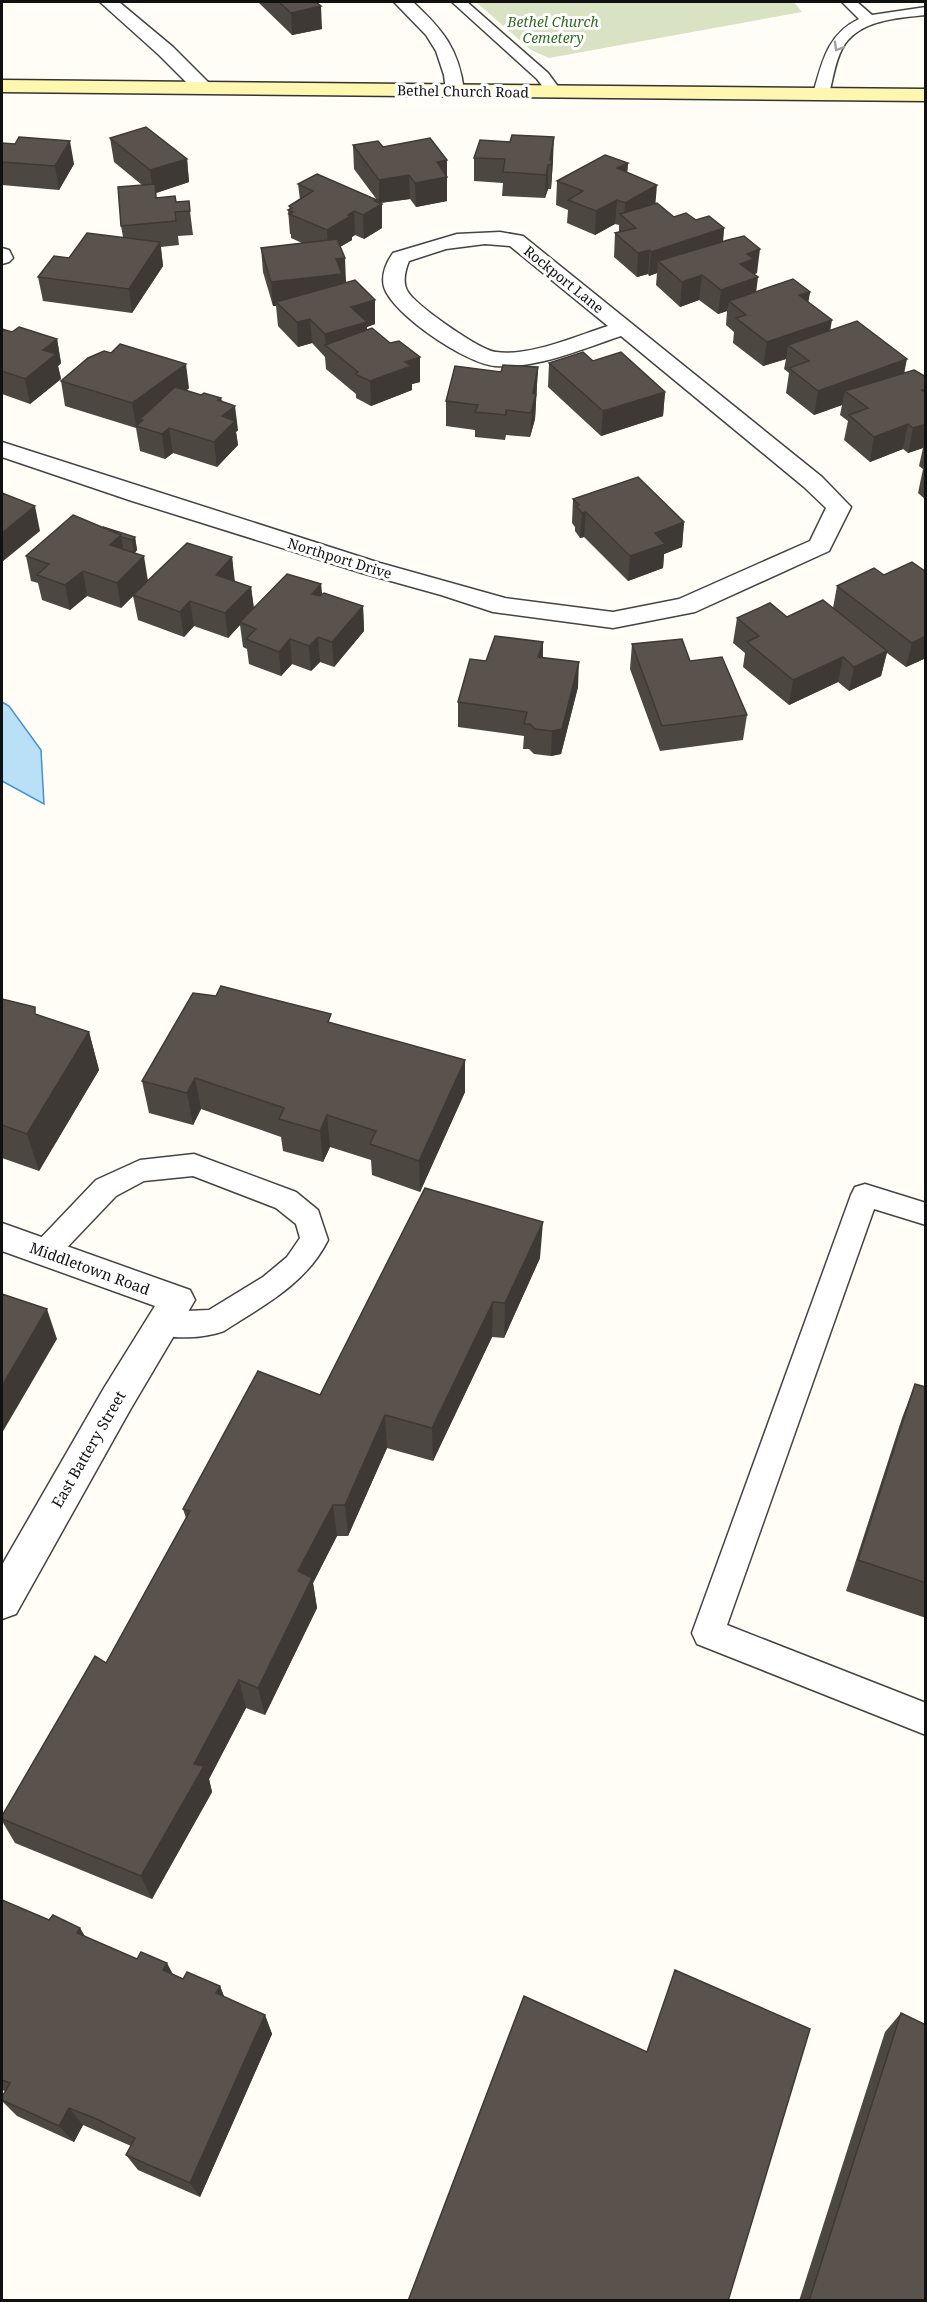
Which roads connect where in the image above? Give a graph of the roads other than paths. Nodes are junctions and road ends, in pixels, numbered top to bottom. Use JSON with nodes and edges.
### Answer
{"nodes":[{"id":1,"x":109,"y":2,"type":"edge"},
{"id":2,"x":403,"y":2,"type":"edge"},
{"id":3,"x":459,"y":2,"type":"edge"},
{"id":4,"x":849,"y":2,"type":"edge"},
{"id":5,"x":926,"y":11,"type":"edge"},
{"id":6,"x":869,"y":20,"type":"junction"},
{"id":7,"x":2,"y":86,"type":"edge"},
{"id":8,"x":203,"y":88,"type":"junction"},
{"id":9,"x":455,"y":91,"type":"junction"},
{"id":10,"x":554,"y":92,"type":"junction"},
{"id":11,"x":821,"y":94,"type":"junction"},
{"id":12,"x":926,"y":96,"type":"edge"},
{"id":13,"x":624,"y":328,"type":"junction"},
{"id":14,"x":2,"y":449,"type":"edge"},
{"id":15,"x":686,"y":606,"type":"joint"},
{"id":16,"x":926,"y":1214,"type":"edge"},
{"id":17,"x":2,"y":1237,"type":"edge"},
{"id":18,"x":46,"y":1251,"type":"junction"},
{"id":19,"x":170,"y":1312,"type":"junction"},
{"id":20,"x":2,"y":1601,"type":"edge"},
{"id":21,"x":926,"y":1719,"type":"edge"}],
"edges":[{"from":1,"to":8,"type":"street"},
{"from":2,"to":9,"type":"street"},
{"from":3,"to":10,"type":"lane"},
{"from":4,"to":6,"type":"lane"},
{"from":5,"to":6,"type":"lane"},
{"from":6,"to":11,"type":"lane","one_way":true},
{"from":7,"to":8,"type":"street","name":"Bethel Church Road"},
{"from":8,"to":9,"type":"street","name":"Bethel Church Road"},
{"from":9,"to":10,"type":"street","name":"Bethel Church Road"},
{"from":10,"to":11,"type":"street","name":"Bethel Church Road"},
{"from":11,"to":12,"type":"street","name":"Bethel Church Road"},
{"from":13,"to":13,"type":"street","name":"Rockport Lane"},
{"from":13,"to":15,"type":"street","name":"Rockport Lane"},
{"from":14,"to":15,"type":"street","name":"Northport Drive"},
{"from":16,"to":21,"type":"lane"},
{"from":17,"to":18,"type":"street","name":"Middletown Road"},
{"from":18,"to":19,"type":"street","name":"Middletown Road"},
{"from":18,"to":19,"type":"lane"},
{"from":19,"to":20,"type":"street","name":"East Battery Street"}]}
